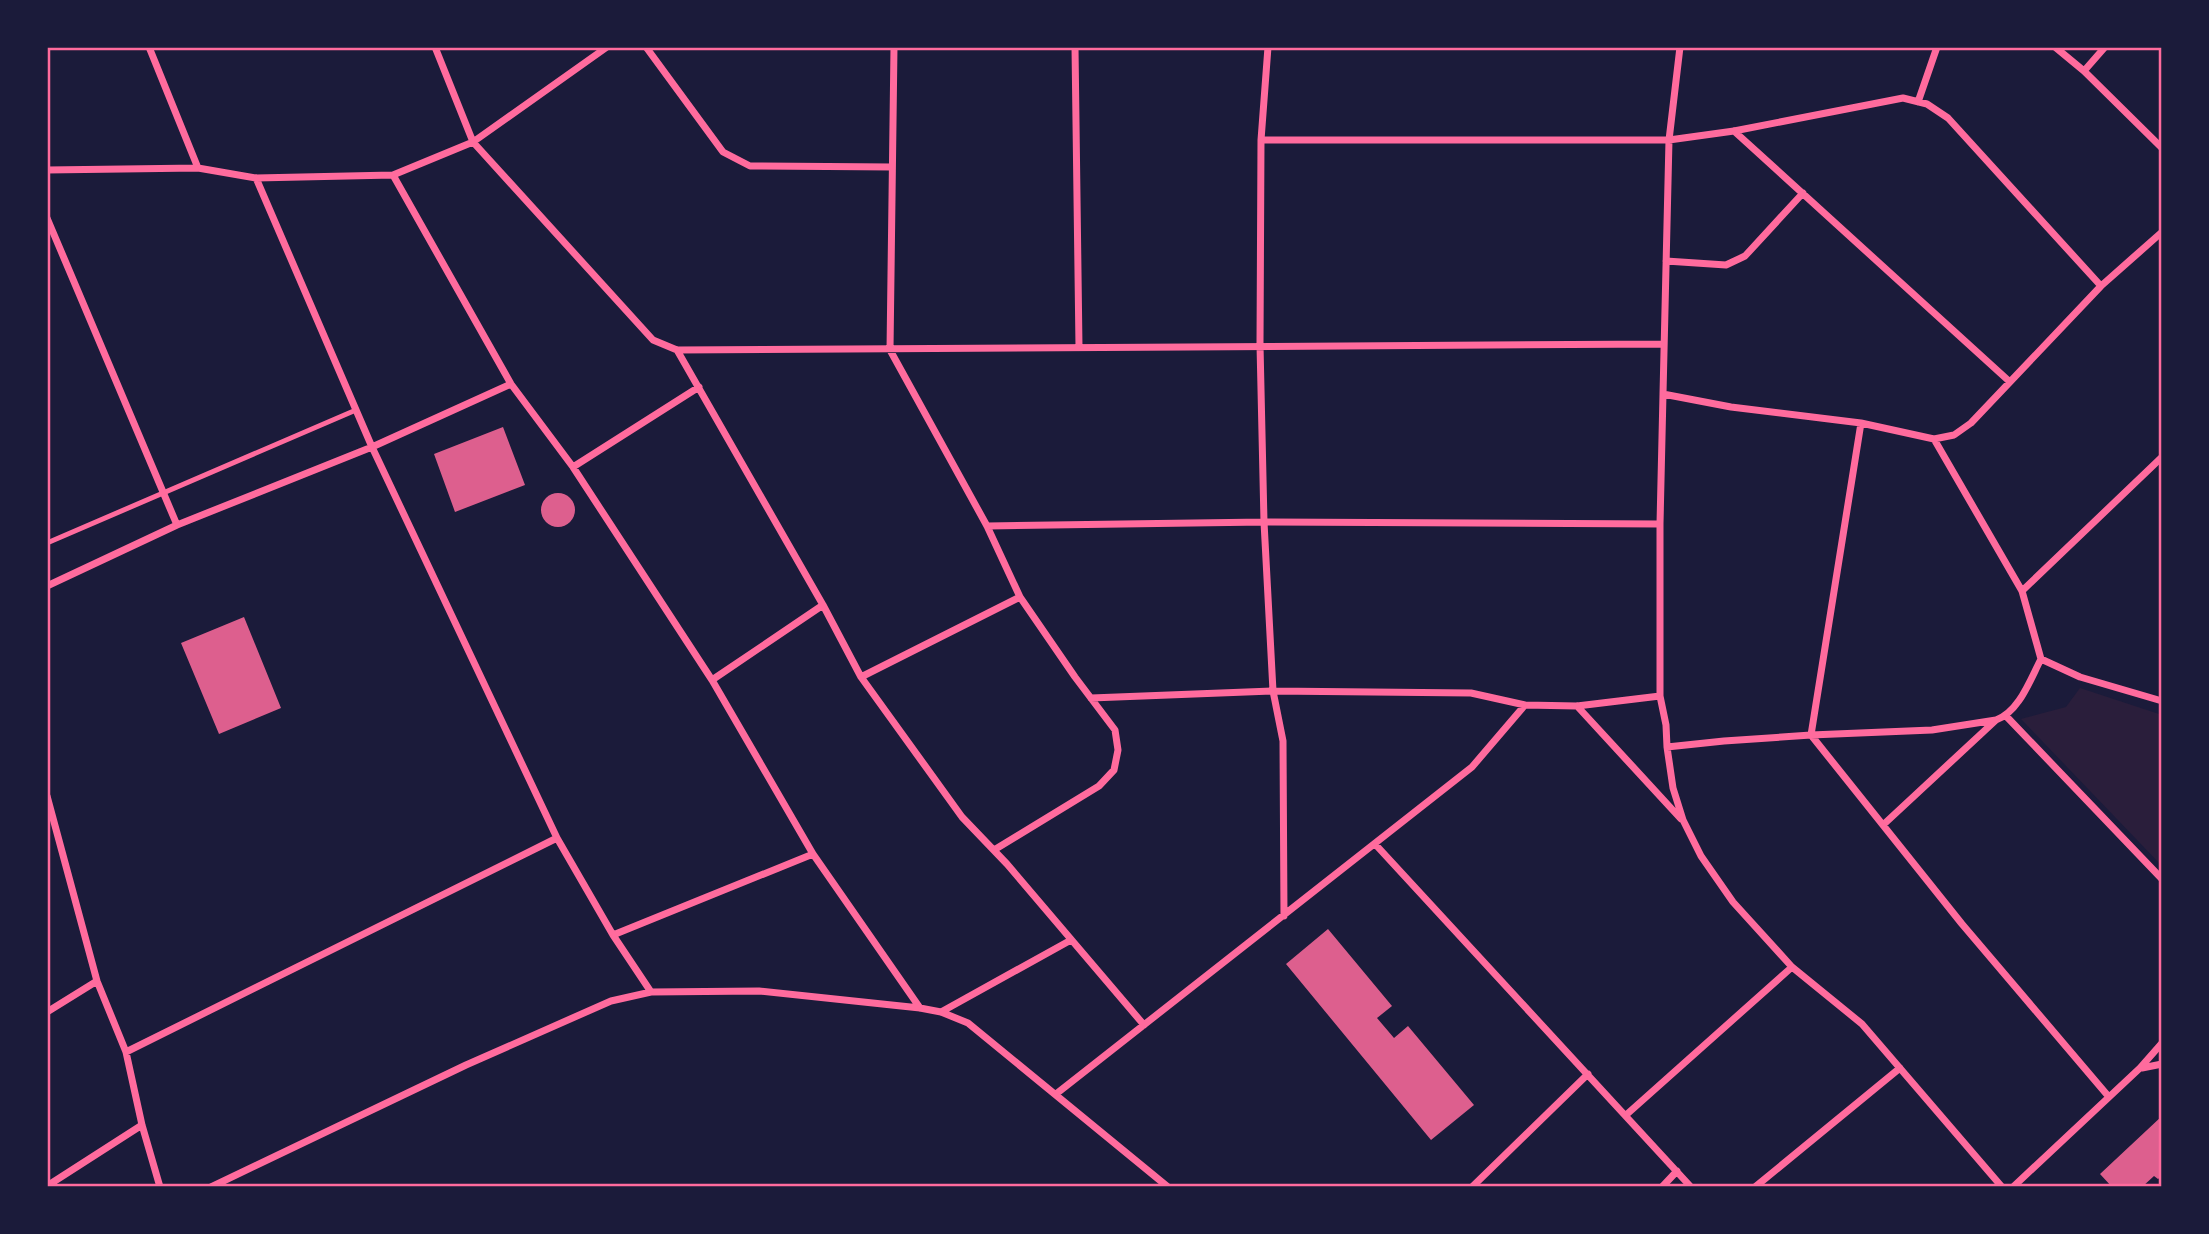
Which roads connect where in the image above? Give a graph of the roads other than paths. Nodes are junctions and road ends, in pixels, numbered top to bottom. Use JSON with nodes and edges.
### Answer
{"nodes":[{"id":1,"x":149,"y":47,"type":"edge"},
{"id":2,"x":435,"y":47,"type":"edge"},
{"id":3,"x":607,"y":47,"type":"edge"},
{"id":4,"x":646,"y":47,"type":"edge"},
{"id":5,"x":894,"y":47,"type":"edge"},
{"id":6,"x":1075,"y":47,"type":"edge"},
{"id":7,"x":1268,"y":47,"type":"edge"},
{"id":8,"x":1680,"y":47,"type":"edge"},
{"id":9,"x":1937,"y":47,"type":"edge"},
{"id":10,"x":2055,"y":47,"type":"edge"},
{"id":11,"x":2105,"y":47,"type":"edge"},
{"id":12,"x":2084,"y":71,"type":"junction"},
{"id":13,"x":1918,"y":102,"type":"junction"},
{"id":14,"x":1734,"y":131,"type":"junction"},
{"id":15,"x":1261,"y":140,"type":"junction"},
{"id":16,"x":1669,"y":140,"type":"junction"},
{"id":17,"x":474,"y":142,"type":"junction"},
{"id":18,"x":2162,"y":148,"type":"edge"},
{"id":19,"x":892,"y":167,"type":"junction"},
{"id":20,"x":198,"y":168,"type":"junction"},
{"id":21,"x":47,"y":170,"type":"edge"},
{"id":22,"x":393,"y":175,"type":"junction"},
{"id":23,"x":256,"y":178,"type":"junction"},
{"id":24,"x":1803,"y":193,"type":"junction"},
{"id":25,"x":47,"y":218,"type":"edge"},
{"id":26,"x":2162,"y":232,"type":"edge"},
{"id":27,"x":1666,"y":261,"type":"junction"},
{"id":28,"x":2101,"y":286,"type":"junction"},
{"id":29,"x":1664,"y":344,"type":"junction"},
{"id":30,"x":1260,"y":345,"type":"junction"},
{"id":31,"x":1079,"y":347,"type":"junction"},
{"id":32,"x":677,"y":349,"type":"junction"},
{"id":33,"x":890,"y":350,"type":"junction"},
{"id":34,"x":2011,"y":382,"type":"junction"},
{"id":35,"x":511,"y":384,"type":"junction"},
{"id":36,"x":699,"y":387,"type":"junction"},
{"id":37,"x":1664,"y":394,"type":"junction"},
{"id":38,"x":356,"y":410,"type":"junction"},
{"id":39,"x":1861,"y":423,"type":"junction"},
{"id":40,"x":1934,"y":439,"type":"junction"},
{"id":41,"x":372,"y":447,"type":"junction"},
{"id":42,"x":2162,"y":457,"type":"edge"},
{"id":43,"x":573,"y":467,"type":"junction"},
{"id":44,"x":163,"y":493,"type":"junction"},
{"id":45,"x":1265,"y":522,"type":"junction"},
{"id":46,"x":1660,"y":524,"type":"junction"},
{"id":47,"x":177,"y":525,"type":"junction"},
{"id":48,"x":988,"y":526,"type":"junction"},
{"id":49,"x":47,"y":543,"type":"edge"},
{"id":50,"x":47,"y":586,"type":"edge"},
{"id":51,"x":2022,"y":591,"type":"junction"},
{"id":52,"x":1020,"y":597,"type":"junction"},
{"id":53,"x":823,"y":605,"type":"junction"},
{"id":54,"x":2040,"y":659,"type":"junction"},
{"id":55,"x":861,"y":677,"type":"junction"},
{"id":56,"x":712,"y":680,"type":"junction"},
{"id":57,"x":1273,"y":691,"type":"junction"},
{"id":58,"x":1660,"y":696,"type":"junction"},
{"id":59,"x":1091,"y":698,"type":"junction"},
{"id":60,"x":2162,"y":701,"type":"edge"},
{"id":61,"x":1525,"y":705,"type":"junction"},
{"id":62,"x":1577,"y":706,"type":"junction"},
{"id":63,"x":2006,"y":716,"type":"junction"},
{"id":64,"x":1996,"y":720,"type":"junction"},
{"id":65,"x":1811,"y":735,"type":"junction"},
{"id":66,"x":1667,"y":747,"type":"junction"},
{"id":67,"x":47,"y":796,"type":"edge"},
{"id":68,"x":1682,"y":820,"type":"junction"},
{"id":69,"x":1883,"y":825,"type":"junction"},
{"id":70,"x":557,"y":838,"type":"junction"},
{"id":71,"x":1375,"y":844,"type":"junction"},
{"id":72,"x":994,"y":850,"type":"junction"},
{"id":73,"x":813,"y":854,"type":"junction"},
{"id":74,"x":2162,"y":879,"type":"edge"},
{"id":75,"x":1284,"y":916,"type":"junction"},
{"id":76,"x":613,"y":935,"type":"junction"},
{"id":77,"x":1071,"y":940,"type":"junction"},
{"id":78,"x":1792,"y":967,"type":"junction"},
{"id":79,"x":97,"y":981,"type":"junction"},
{"id":80,"x":651,"y":992,"type":"junction"},
{"id":81,"x":920,"y":1008,"type":"junction"},
{"id":82,"x":47,"y":1012,"type":"edge"},
{"id":83,"x":941,"y":1012,"type":"junction"},
{"id":84,"x":1144,"y":1025,"type":"junction"},
{"id":85,"x":2162,"y":1043,"type":"edge"},
{"id":86,"x":126,"y":1052,"type":"junction"},
{"id":87,"x":2162,"y":1065,"type":"edge"},
{"id":88,"x":1900,"y":1068,"type":"junction"},
{"id":89,"x":2140,"y":1068,"type":"junction"},
{"id":90,"x":1588,"y":1074,"type":"junction"},
{"id":91,"x":1056,"y":1094,"type":"junction"},
{"id":92,"x":2109,"y":1097,"type":"junction"},
{"id":93,"x":1626,"y":1115,"type":"junction"},
{"id":94,"x":142,"y":1125,"type":"junction"},
{"id":95,"x":1677,"y":1171,"type":"junction"},
{"id":96,"x":47,"y":1186,"type":"edge"},
{"id":97,"x":160,"y":1187,"type":"edge"},
{"id":98,"x":211,"y":1187,"type":"edge"},
{"id":99,"x":1168,"y":1187,"type":"edge"},
{"id":100,"x":1472,"y":1187,"type":"edge"},
{"id":101,"x":1662,"y":1187,"type":"edge"},
{"id":102,"x":1691,"y":1187,"type":"edge"},
{"id":103,"x":1755,"y":1187,"type":"edge"},
{"id":104,"x":2001,"y":1187,"type":"edge"},
{"id":105,"x":2013,"y":1187,"type":"edge"}],
"edges":[{"from":1,"to":20,"type":"street"},
{"from":2,"to":17,"type":"street"},
{"from":3,"to":17,"type":"street"},
{"from":4,"to":19,"type":"street"},
{"from":5,"to":19,"type":"street"},
{"from":6,"to":31,"type":"street"},
{"from":7,"to":15,"type":"street"},
{"from":8,"to":16,"type":"street"},
{"from":9,"to":13,"type":"street"},
{"from":10,"to":12,"type":"street"},
{"from":11,"to":12,"type":"street"},
{"from":12,"to":18,"type":"street"},
{"from":13,"to":14,"type":"street"},
{"from":13,"to":28,"type":"street"},
{"from":14,"to":16,"type":"street"},
{"from":14,"to":24,"type":"street"},
{"from":15,"to":16,"type":"street"},
{"from":15,"to":30,"type":"street"},
{"from":16,"to":27,"type":"street"},
{"from":17,"to":22,"type":"street"},
{"from":17,"to":32,"type":"street"},
{"from":19,"to":33,"type":"street"},
{"from":20,"to":21,"type":"street"},
{"from":20,"to":23,"type":"street"},
{"from":22,"to":23,"type":"street"},
{"from":22,"to":35,"type":"street"},
{"from":23,"to":38,"type":"street"},
{"from":24,"to":27,"type":"street"},
{"from":24,"to":34,"type":"street"},
{"from":25,"to":44,"type":"street"},
{"from":26,"to":28,"type":"street"},
{"from":27,"to":29,"type":"street"},
{"from":28,"to":34,"type":"street"},
{"from":29,"to":30,"type":"street"},
{"from":29,"to":37,"type":"street"},
{"from":30,"to":31,"type":"street"},
{"from":30,"to":45,"type":"street"},
{"from":31,"to":33,"type":"street"},
{"from":32,"to":33,"type":"street"},
{"from":32,"to":36,"type":"street"},
{"from":33,"to":48,"type":"street"},
{"from":34,"to":40,"type":"street"},
{"from":35,"to":41,"type":"street"},
{"from":35,"to":43,"type":"street"},
{"from":36,"to":43,"type":"street"},
{"from":36,"to":53,"type":"street"},
{"from":37,"to":39,"type":"street"},
{"from":37,"to":46,"type":"street"},
{"from":38,"to":41,"type":"street"},
{"from":38,"to":44,"type":"lane"},
{"from":39,"to":40,"type":"street"},
{"from":39,"to":65,"type":"street"},
{"from":40,"to":51,"type":"street"},
{"from":41,"to":47,"type":"street"},
{"from":41,"to":70,"type":"street"},
{"from":42,"to":51,"type":"street"},
{"from":43,"to":56,"type":"street"},
{"from":44,"to":47,"type":"street"},
{"from":44,"to":49,"type":"lane"},
{"from":45,"to":46,"type":"street"},
{"from":45,"to":48,"type":"street"},
{"from":45,"to":57,"type":"street"},
{"from":46,"to":58,"type":"street"},
{"from":47,"to":50,"type":"street"},
{"from":48,"to":52,"type":"street"},
{"from":51,"to":54,"type":"street"},
{"from":52,"to":55,"type":"street"},
{"from":52,"to":59,"type":"street"},
{"from":53,"to":55,"type":"street"},
{"from":53,"to":56,"type":"street"},
{"from":54,"to":60,"type":"street"},
{"from":54,"to":63,"type":"street"},
{"from":55,"to":72,"type":"street"},
{"from":56,"to":73,"type":"street"},
{"from":57,"to":59,"type":"street"},
{"from":57,"to":61,"type":"street"},
{"from":57,"to":75,"type":"street"},
{"from":58,"to":62,"type":"street"},
{"from":58,"to":66,"type":"street"},
{"from":59,"to":72,"type":"street"},
{"from":61,"to":62,"type":"street"},
{"from":61,"to":71,"type":"street"},
{"from":62,"to":68,"type":"street"},
{"from":63,"to":64,"type":"street"},
{"from":63,"to":74,"type":"street"},
{"from":64,"to":65,"type":"street"},
{"from":64,"to":69,"type":"street"},
{"from":65,"to":66,"type":"street"},
{"from":65,"to":69,"type":"street"},
{"from":66,"to":68,"type":"street"},
{"from":67,"to":79,"type":"street"},
{"from":68,"to":78,"type":"street"},
{"from":69,"to":92,"type":"street"},
{"from":70,"to":76,"type":"street"},
{"from":70,"to":86,"type":"street"},
{"from":71,"to":75,"type":"street"},
{"from":71,"to":90,"type":"street"},
{"from":72,"to":77,"type":"street"},
{"from":73,"to":76,"type":"street"},
{"from":73,"to":81,"type":"street"},
{"from":75,"to":84,"type":"street"},
{"from":76,"to":80,"type":"street"},
{"from":77,"to":83,"type":"street"},
{"from":77,"to":84,"type":"street"},
{"from":78,"to":88,"type":"street"},
{"from":78,"to":93,"type":"street"},
{"from":79,"to":82,"type":"street"},
{"from":79,"to":86,"type":"street"},
{"from":80,"to":81,"type":"street"},
{"from":80,"to":98,"type":"street"},
{"from":81,"to":83,"type":"street"},
{"from":83,"to":91,"type":"street"},
{"from":84,"to":91,"type":"street"},
{"from":85,"to":89,"type":"street"},
{"from":86,"to":94,"type":"street"},
{"from":87,"to":89,"type":"street"},
{"from":88,"to":103,"type":"street"},
{"from":88,"to":104,"type":"street"},
{"from":89,"to":92,"type":"street"},
{"from":90,"to":93,"type":"street"},
{"from":90,"to":100,"type":"street"},
{"from":91,"to":99,"type":"street"},
{"from":92,"to":105,"type":"street"},
{"from":93,"to":95,"type":"street"},
{"from":94,"to":96,"type":"street"},
{"from":94,"to":97,"type":"street"},
{"from":95,"to":101,"type":"street"},
{"from":95,"to":102,"type":"street"}]}
